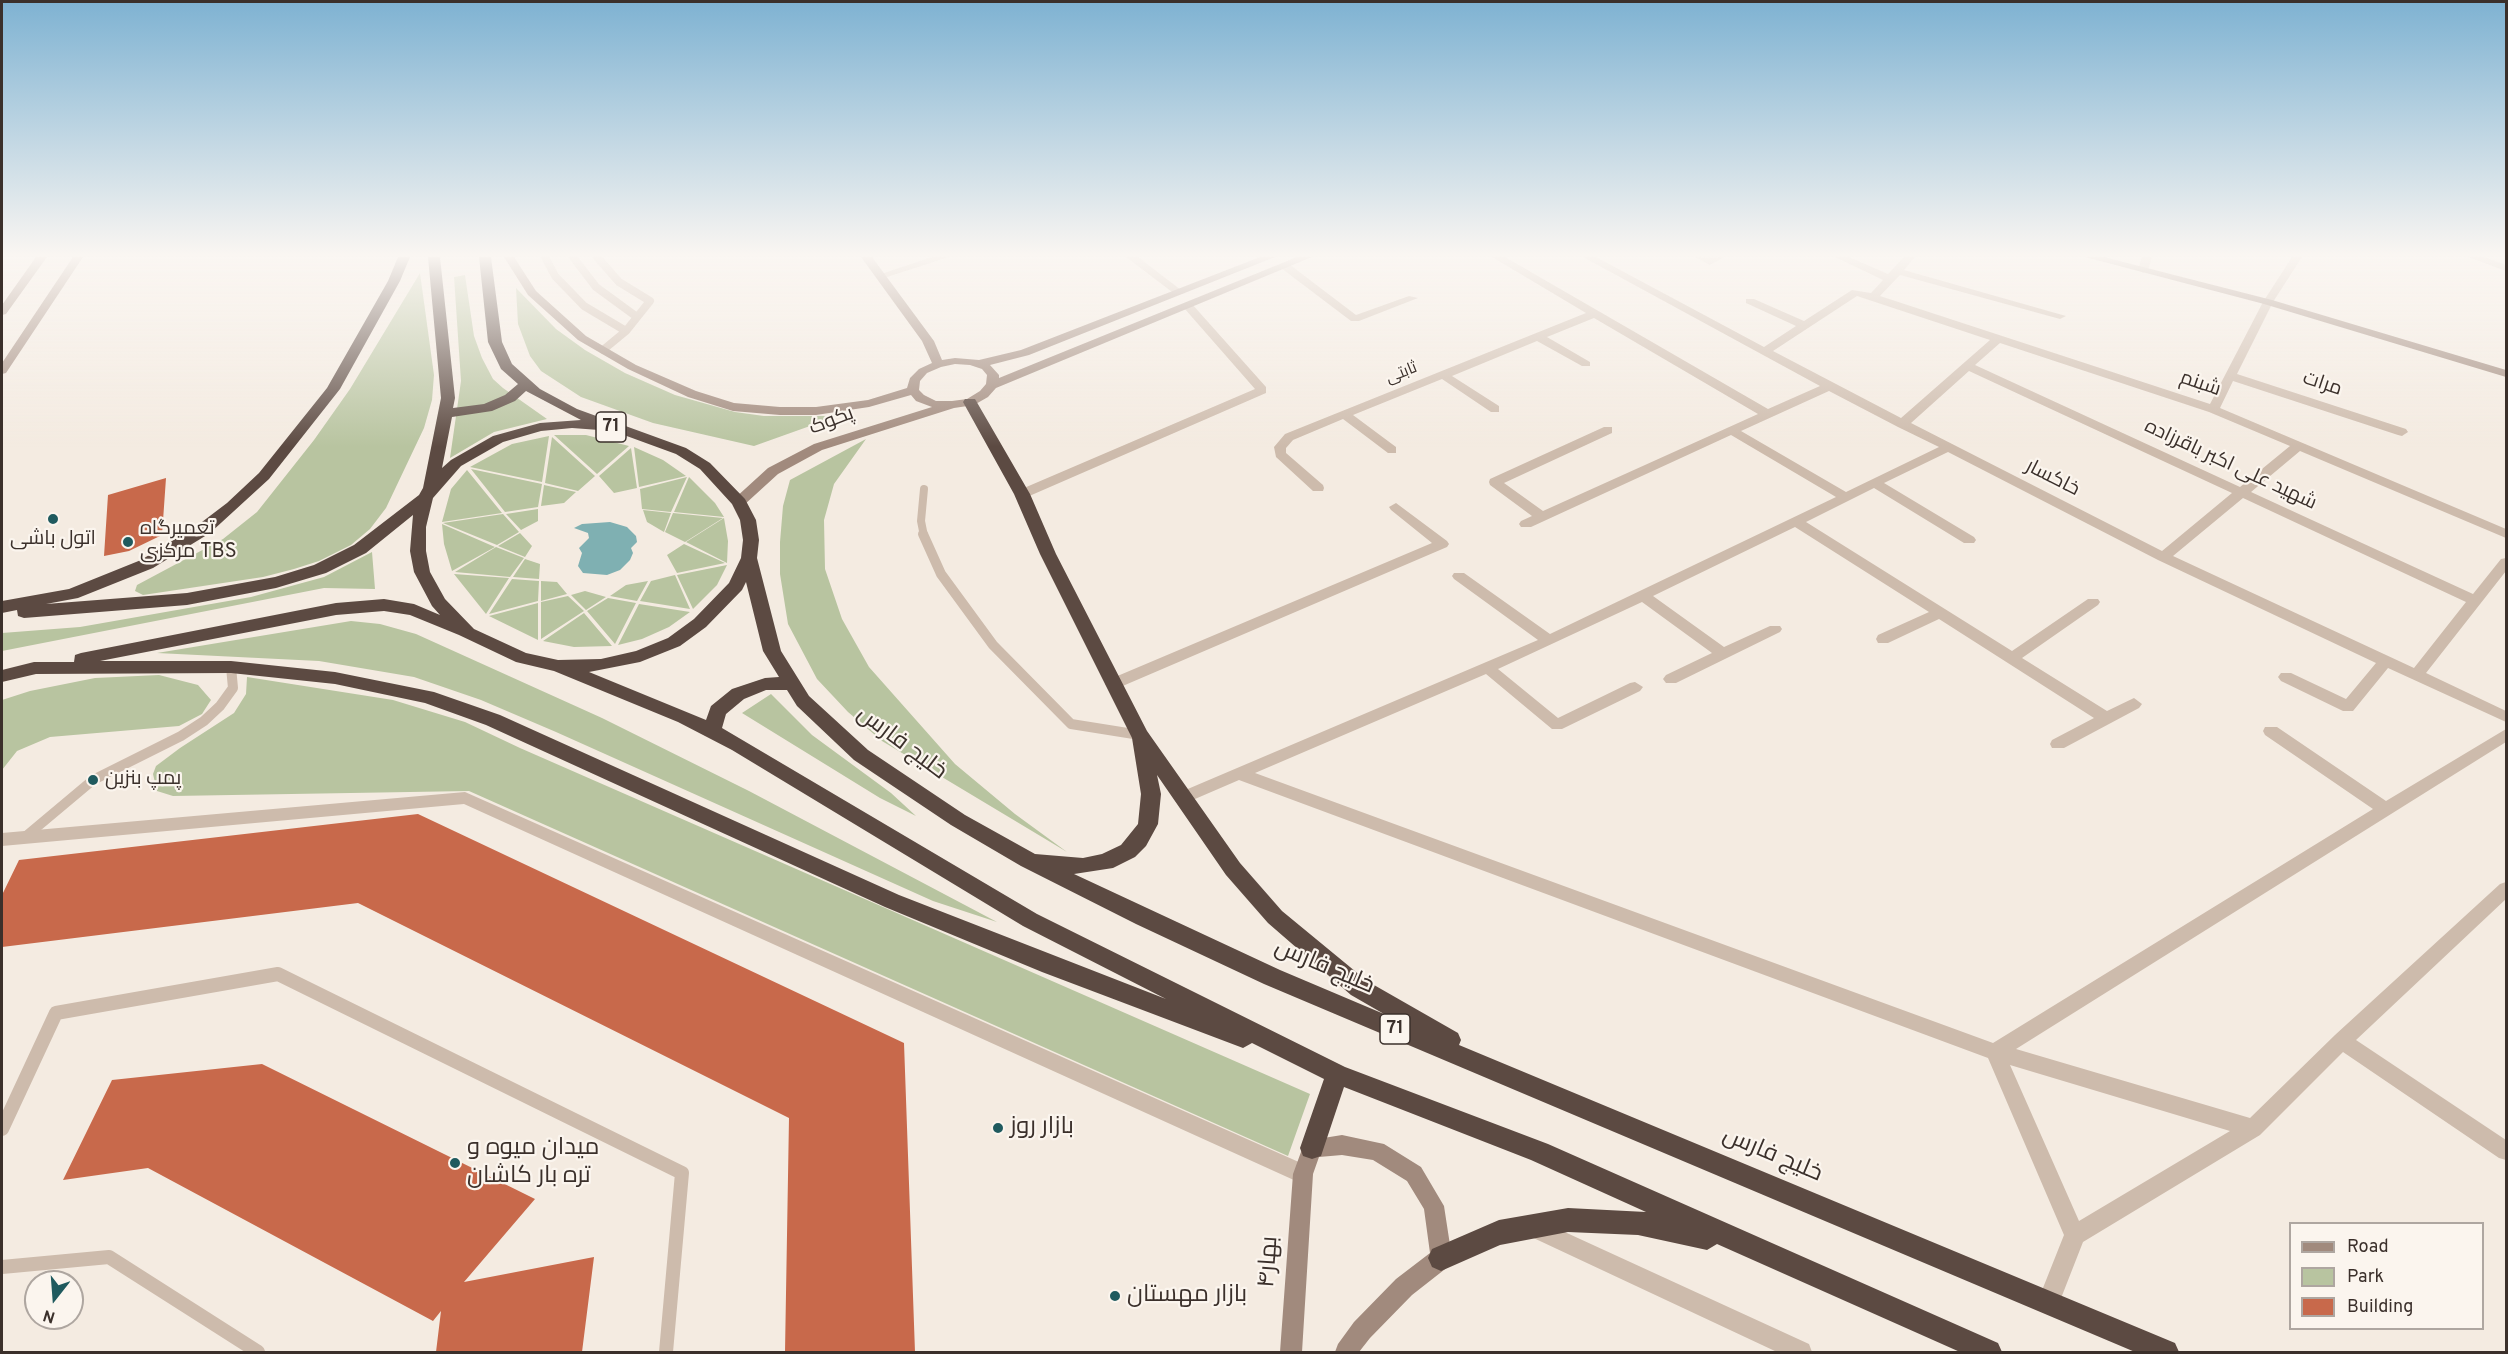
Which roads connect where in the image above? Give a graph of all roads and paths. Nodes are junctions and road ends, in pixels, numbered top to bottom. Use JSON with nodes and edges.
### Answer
{"nodes":[{"id":1,"x":36,"y":320,"type":"edge"},
{"id":2,"x":372,"y":320,"type":"edge"},
{"id":3,"x":441,"y":320,"type":"edge"},
{"id":4,"x":491,"y":320,"type":"edge"},
{"id":5,"x":562,"y":320,"type":"edge"},
{"id":6,"x":608,"y":320,"type":"edge"},
{"id":7,"x":634,"y":320,"type":"edge"},
{"id":8,"x":913,"y":320,"type":"edge"},
{"id":9,"x":1110,"y":320,"type":"edge"},
{"id":10,"x":1153,"y":320,"type":"edge"},
{"id":11,"x":1200,"y":320,"type":"edge"},
{"id":12,"x":1579,"y":320,"type":"edge"},
{"id":13,"x":1605,"y":320,"type":"edge"},
{"id":14,"x":1705,"y":320,"type":"edge"},
{"id":15,"x":1792,"y":320,"type":"edge"},
{"id":16,"x":1811,"y":320,"type":"edge"},
{"id":17,"x":1939,"y":320,"type":"edge"},
{"id":18,"x":2259,"y":320,"type":"edge"},
{"id":19,"x":2328,"y":320,"type":"edge"},
{"id":20,"x":1803,"y":325,"type":"junction"},
{"id":21,"x":626,"y":331,"type":"junction"},
{"id":22,"x":1538,"y":337,"type":"junction"},
{"id":23,"x":1997,"y":340,"type":"junction"},
{"id":24,"x":603,"y":350,"type":"junction"},
{"id":25,"x":1764,"y":352,"type":"junction"},
{"id":26,"x":938,"y":364,"type":"junction"},
{"id":27,"x":978,"y":364,"type":"junction"},
{"id":28,"x":1587,"y":364,"type":"dead end"},
{"id":29,"x":1968,"y":366,"type":"junction"},
{"id":30,"x":2,"y":371,"type":"edge"},
{"id":31,"x":2506,"y":374,"type":"edge"},
{"id":32,"x":1443,"y":375,"type":"junction"},
{"id":33,"x":2230,"y":376,"type":"junction"},
{"id":34,"x":525,"y":385,"type":"junction"},
{"id":35,"x":992,"y":385,"type":"junction"},
{"id":36,"x":1829,"y":386,"type":"junction"},
{"id":37,"x":913,"y":390,"type":"junction"},
{"id":38,"x":970,"y":402,"type":"junction"},
{"id":39,"x":952,"y":405,"type":"junction"},
{"id":40,"x":1495,"y":409,"type":"dead end"},
{"id":41,"x":2213,"y":409,"type":"junction"},
{"id":42,"x":445,"y":414,"type":"junction"},
{"id":43,"x":1767,"y":414,"type":"junction"},
{"id":44,"x":1345,"y":415,"type":"junction"},
{"id":45,"x":1902,"y":424,"type":"junction"},
{"id":46,"x":615,"y":427,"type":"junction"},
{"id":47,"x":1608,"y":430,"type":"dead end"},
{"id":48,"x":1732,"y":431,"type":"junction"},
{"id":49,"x":2402,"y":432,"type":"dead end"},
{"id":50,"x":2298,"y":446,"type":"junction"},
{"id":51,"x":1947,"y":448,"type":"junction"},
{"id":52,"x":1392,"y":450,"type":"dead end"},
{"id":53,"x":1876,"y":484,"type":"junction"},
{"id":54,"x":1318,"y":488,"type":"dead end"},
{"id":55,"x":924,"y":489,"type":"dead end"},
{"id":56,"x":428,"y":493,"type":"junction"},
{"id":57,"x":1022,"y":494,"type":"junction"},
{"id":58,"x":2242,"y":494,"type":"junction"},
{"id":59,"x":1847,"y":498,"type":"junction"},
{"id":60,"x":739,"y":502,"type":"junction"},
{"id":61,"x":1396,"y":507,"type":"dead end"},
{"id":62,"x":1542,"y":517,"type":"junction"},
{"id":63,"x":1797,"y":522,"type":"junction"},
{"id":64,"x":1526,"y":524,"type":"dead end"},
{"id":65,"x":2506,"y":534,"type":"edge"},
{"id":66,"x":1970,"y":540,"type":"dead end"},
{"id":67,"x":2163,"y":556,"type":"junction"},
{"id":68,"x":749,"y":558,"type":"junction"},
{"id":69,"x":2506,"y":562,"type":"edge"},
{"id":70,"x":1459,"y":576,"type":"dead end"},
{"id":71,"x":1643,"y":596,"type":"junction"},
{"id":72,"x":2476,"y":601,"type":"junction"},
{"id":73,"x":2093,"y":602,"type":"dead end"},
{"id":74,"x":2,"y":607,"type":"edge"},
{"id":75,"x":2,"y":612,"type":"edge"},
{"id":76,"x":1940,"y":613,"type":"junction"},
{"id":77,"x":1775,"y":629,"type":"dead end"},
{"id":78,"x":468,"y":633,"type":"junction"},
{"id":79,"x":1883,"y":639,"type":"dead end"},
{"id":80,"x":1549,"y":641,"type":"junction"},
{"id":81,"x":1723,"y":654,"type":"junction"},
{"id":82,"x":2012,"y":658,"type":"junction"},
{"id":83,"x":2387,"y":660,"type":"junction"},
{"id":84,"x":558,"y":666,"type":"junction"},
{"id":85,"x":231,"y":667,"type":"junction"},
{"id":86,"x":34,"y":668,"type":"junction"},
{"id":87,"x":1488,"y":668,"type":"junction"},
{"id":88,"x":2417,"y":674,"type":"junction"},
{"id":89,"x":2,"y":676,"type":"edge"},
{"id":90,"x":2286,"y":677,"type":"dead end"},
{"id":91,"x":1671,"y":679,"type":"dead end"},
{"id":92,"x":792,"y":683,"type":"junction"},
{"id":93,"x":1113,"y":684,"type":"junction"},
{"id":94,"x":1635,"y":687,"type":"dead end"},
{"id":95,"x":2134,"y":704,"type":"dead end"},
{"id":96,"x":2506,"y":717,"type":"edge"},
{"id":97,"x":2106,"y":718,"type":"junction"},
{"id":98,"x":711,"y":731,"type":"junction"},
{"id":99,"x":2271,"y":731,"type":"dead end"},
{"id":100,"x":1140,"y":735,"type":"junction"},
{"id":101,"x":2506,"y":735,"type":"edge"},
{"id":102,"x":2058,"y":744,"type":"dead end"},
{"id":103,"x":1240,"y":774,"type":"junction"},
{"id":104,"x":1182,"y":798,"type":"junction"},
{"id":105,"x":2386,"y":810,"type":"junction"},
{"id":106,"x":25,"y":837,"type":"junction"},
{"id":107,"x":2,"y":840,"type":"edge"},
{"id":108,"x":1028,"y":860,"type":"junction"},
{"id":109,"x":2506,"y":889,"type":"edge"},
{"id":110,"x":2342,"y":1041,"type":"junction"},
{"id":111,"x":1995,"y":1052,"type":"junction"},
{"id":112,"x":1337,"y":1074,"type":"junction"},
{"id":113,"x":1561,"y":1098,"type":"junction"},
{"id":114,"x":2253,"y":1128,"type":"junction"},
{"id":115,"x":2,"y":1129,"type":"edge"},
{"id":116,"x":1312,"y":1148,"type":"junction"},
{"id":117,"x":2506,"y":1151,"type":"edge"},
{"id":118,"x":1302,"y":1174,"type":"junction"},
{"id":119,"x":1533,"y":1227,"type":"junction"},
{"id":120,"x":2075,"y":1234,"type":"junction"},
{"id":121,"x":1771,"y":1255,"type":"junction"},
{"id":122,"x":1441,"y":1258,"type":"junction"},
{"id":123,"x":2,"y":1267,"type":"edge"},
{"id":124,"x":2048,"y":1303,"type":"junction"},
{"id":125,"x":258,"y":1353,"type":"edge"},
{"id":126,"x":666,"y":1353,"type":"edge"},
{"id":127,"x":1292,"y":1353,"type":"edge"},
{"id":128,"x":1346,"y":1353,"type":"edge"},
{"id":129,"x":1801,"y":1353,"type":"edge"},
{"id":130,"x":1989,"y":1353,"type":"edge"},
{"id":131,"x":2166,"y":1353,"type":"edge"}],
"edges":[{"from":1,"to":30,"type":"street"},
{"from":2,"to":74,"type":"highway"},
{"from":3,"to":42,"type":"highway","number":"71"},
{"from":4,"to":34,"type":"highway","number":"71"},
{"from":5,"to":24,"type":"street"},
{"from":6,"to":21,"type":"lane"},
{"from":7,"to":21,"type":"lane"},
{"from":8,"to":26,"type":"street"},
{"from":9,"to":27,"type":"street"},
{"from":10,"to":35,"type":"street"},
{"from":11,"to":57,"type":"street"},
{"from":12,"to":22,"type":"street","name":"ثابتی"},
{"from":13,"to":43,"type":"street"},
{"from":14,"to":25,"type":"street","name":"خاکسار"},
{"from":15,"to":20,"type":"street"},
{"from":16,"to":20,"type":"street","name":"شبنم"},
{"from":17,"to":23,"type":"street","name":"شبنم"},
{"from":18,"to":33,"type":"street"},
{"from":19,"to":31,"type":"street"},
{"from":20,"to":25,"type":"street"},
{"from":21,"to":24,"type":"lane"},
{"from":22,"to":28,"type":"street"},
{"from":22,"to":32,"type":"street","name":"ثابتی"},
{"from":23,"to":29,"type":"street"},
{"from":23,"to":41,"type":"street","name":"شبنم"},
{"from":24,"to":37,"type":"street"},
{"from":25,"to":36,"type":"street","name":"خاکسار"},
{"from":26,"to":27,"type":"street"},
{"from":26,"to":37,"type":"street"},
{"from":27,"to":35,"type":"street"},
{"from":29,"to":45,"type":"street"},
{"from":29,"to":58,"type":"street","name":"شهید علی اکبر باقرزاده"},
{"from":32,"to":40,"type":"street"},
{"from":32,"to":44,"type":"street","name":"ثابتی"},
{"from":33,"to":41,"type":"street"},
{"from":33,"to":49,"type":"street","name":"مرات"},
{"from":34,"to":42,"type":"highway"},
{"from":34,"to":46,"type":"highway","number":"71"},
{"from":35,"to":38,"type":"street"},
{"from":36,"to":43,"type":"street"},
{"from":36,"to":45,"type":"street","name":"خاکسار"},
{"from":37,"to":39,"type":"street"},
{"from":38,"to":39,"type":"street","name":"پکوک"},
{"from":38,"to":57,"type":"highway"},
{"from":39,"to":60,"type":"street","name":"پکوک"},
{"from":41,"to":50,"type":"street","name":"شبنم"},
{"from":42,"to":56,"type":"highway","number":"71"},
{"from":43,"to":48,"type":"street"},
{"from":44,"to":52,"type":"street"},
{"from":44,"to":54,"type":"street","name":"ثابتی"},
{"from":45,"to":51,"type":"street","name":"خاکسار"},
{"from":46,"to":56,"type":"highway","number":"71"},
{"from":46,"to":60,"type":"highway","number":"71"},
{"from":47,"to":62,"type":"street"},
{"from":48,"to":59,"type":"street"},
{"from":48,"to":62,"type":"street"},
{"from":50,"to":58,"type":"street"},
{"from":50,"to":65,"type":"street","name":"شبنم"},
{"from":51,"to":53,"type":"street"},
{"from":51,"to":67,"type":"street","name":"خاکسار"},
{"from":53,"to":59,"type":"street"},
{"from":53,"to":66,"type":"street"},
{"from":55,"to":100,"type":"lane"},
{"from":56,"to":75,"type":"highway"},
{"from":56,"to":78,"type":"highway","number":"71"},
{"from":57,"to":93,"type":"highway"},
{"from":58,"to":67,"type":"street"},
{"from":58,"to":72,"type":"street","name":"شهید علی اکبر باقرزاده"},
{"from":59,"to":63,"type":"street"},
{"from":60,"to":68,"type":"highway","number":"71"},
{"from":61,"to":93,"type":"street"},
{"from":62,"to":64,"type":"street"},
{"from":63,"to":71,"type":"street"},
{"from":63,"to":76,"type":"street"},
{"from":67,"to":83,"type":"street","name":"خاکسار"},
{"from":68,"to":84,"type":"highway","number":"71"},
{"from":68,"to":92,"type":"highway","name":"خلیج فارس","number":"71"},
{"from":69,"to":72,"type":"street"},
{"from":70,"to":80,"type":"street"},
{"from":71,"to":80,"type":"street"},
{"from":71,"to":81,"type":"street"},
{"from":72,"to":88,"type":"street"},
{"from":73,"to":82,"type":"street"},
{"from":76,"to":79,"type":"street"},
{"from":76,"to":82,"type":"street"},
{"from":77,"to":81,"type":"street"},
{"from":78,"to":84,"type":"highway","number":"71"},
{"from":78,"to":86,"type":"highway"},
{"from":80,"to":87,"type":"street"},
{"from":81,"to":91,"type":"street"},
{"from":82,"to":97,"type":"street"},
{"from":83,"to":88,"type":"street","name":"خاکسار"},
{"from":83,"to":90,"type":"street"},
{"from":84,"to":98,"type":"highway","number":"71"},
{"from":85,"to":86,"type":"highway"},
{"from":85,"to":106,"type":"lane"},
{"from":85,"to":112,"type":"highway"},
{"from":86,"to":89,"type":"highway"},
{"from":87,"to":94,"type":"street"},
{"from":87,"to":103,"type":"street"},
{"from":88,"to":96,"type":"street","name":"خاکسار"},
{"from":92,"to":98,"type":"highway"},
{"from":92,"to":108,"type":"highway","name":"خلیج فارس","number":"71"},
{"from":93,"to":100,"type":"highway"},
{"from":95,"to":97,"type":"street"},
{"from":97,"to":102,"type":"street"},
{"from":98,"to":112,"type":"highway","number":"71"},
{"from":99,"to":105,"type":"street"},
{"from":100,"to":104,"type":"highway"},
{"from":100,"to":108,"type":"highway"},
{"from":101,"to":105,"type":"street"},
{"from":103,"to":104,"type":"street"},
{"from":103,"to":111,"type":"street"},
{"from":104,"to":113,"type":"highway"},
{"from":105,"to":111,"type":"street"},
{"from":106,"to":107,"type":"street"},
{"from":106,"to":118,"type":"street"},
{"from":108,"to":113,"type":"highway","name":"خلیج فارس","number":"71"},
{"from":109,"to":110,"type":"street"},
{"from":110,"to":114,"type":"street"},
{"from":110,"to":117,"type":"street"},
{"from":111,"to":114,"type":"street"},
{"from":111,"to":120,"type":"street"},
{"from":112,"to":116,"type":"highway"},
{"from":112,"to":121,"type":"highway","number":"71"},
{"from":113,"to":124,"type":"highway","name":"خلیج فارس","number":"71"},
{"from":114,"to":120,"type":"street"},
{"from":115,"to":126,"type":"lane"},
{"from":116,"to":118,"type":"street","name":"بهار۴"},
{"from":116,"to":122,"type":"street"},
{"from":118,"to":127,"type":"street","name":"بهار۴"},
{"from":119,"to":121,"type":"highway"},
{"from":119,"to":122,"type":"highway"},
{"from":119,"to":129,"type":"street"},
{"from":120,"to":124,"type":"street"},
{"from":121,"to":130,"type":"highway","number":"71"},
{"from":122,"to":128,"type":"street"},
{"from":123,"to":125,"type":"lane"},
{"from":124,"to":131,"type":"highway","name":"خلیج فارس","number":"71"}]}
